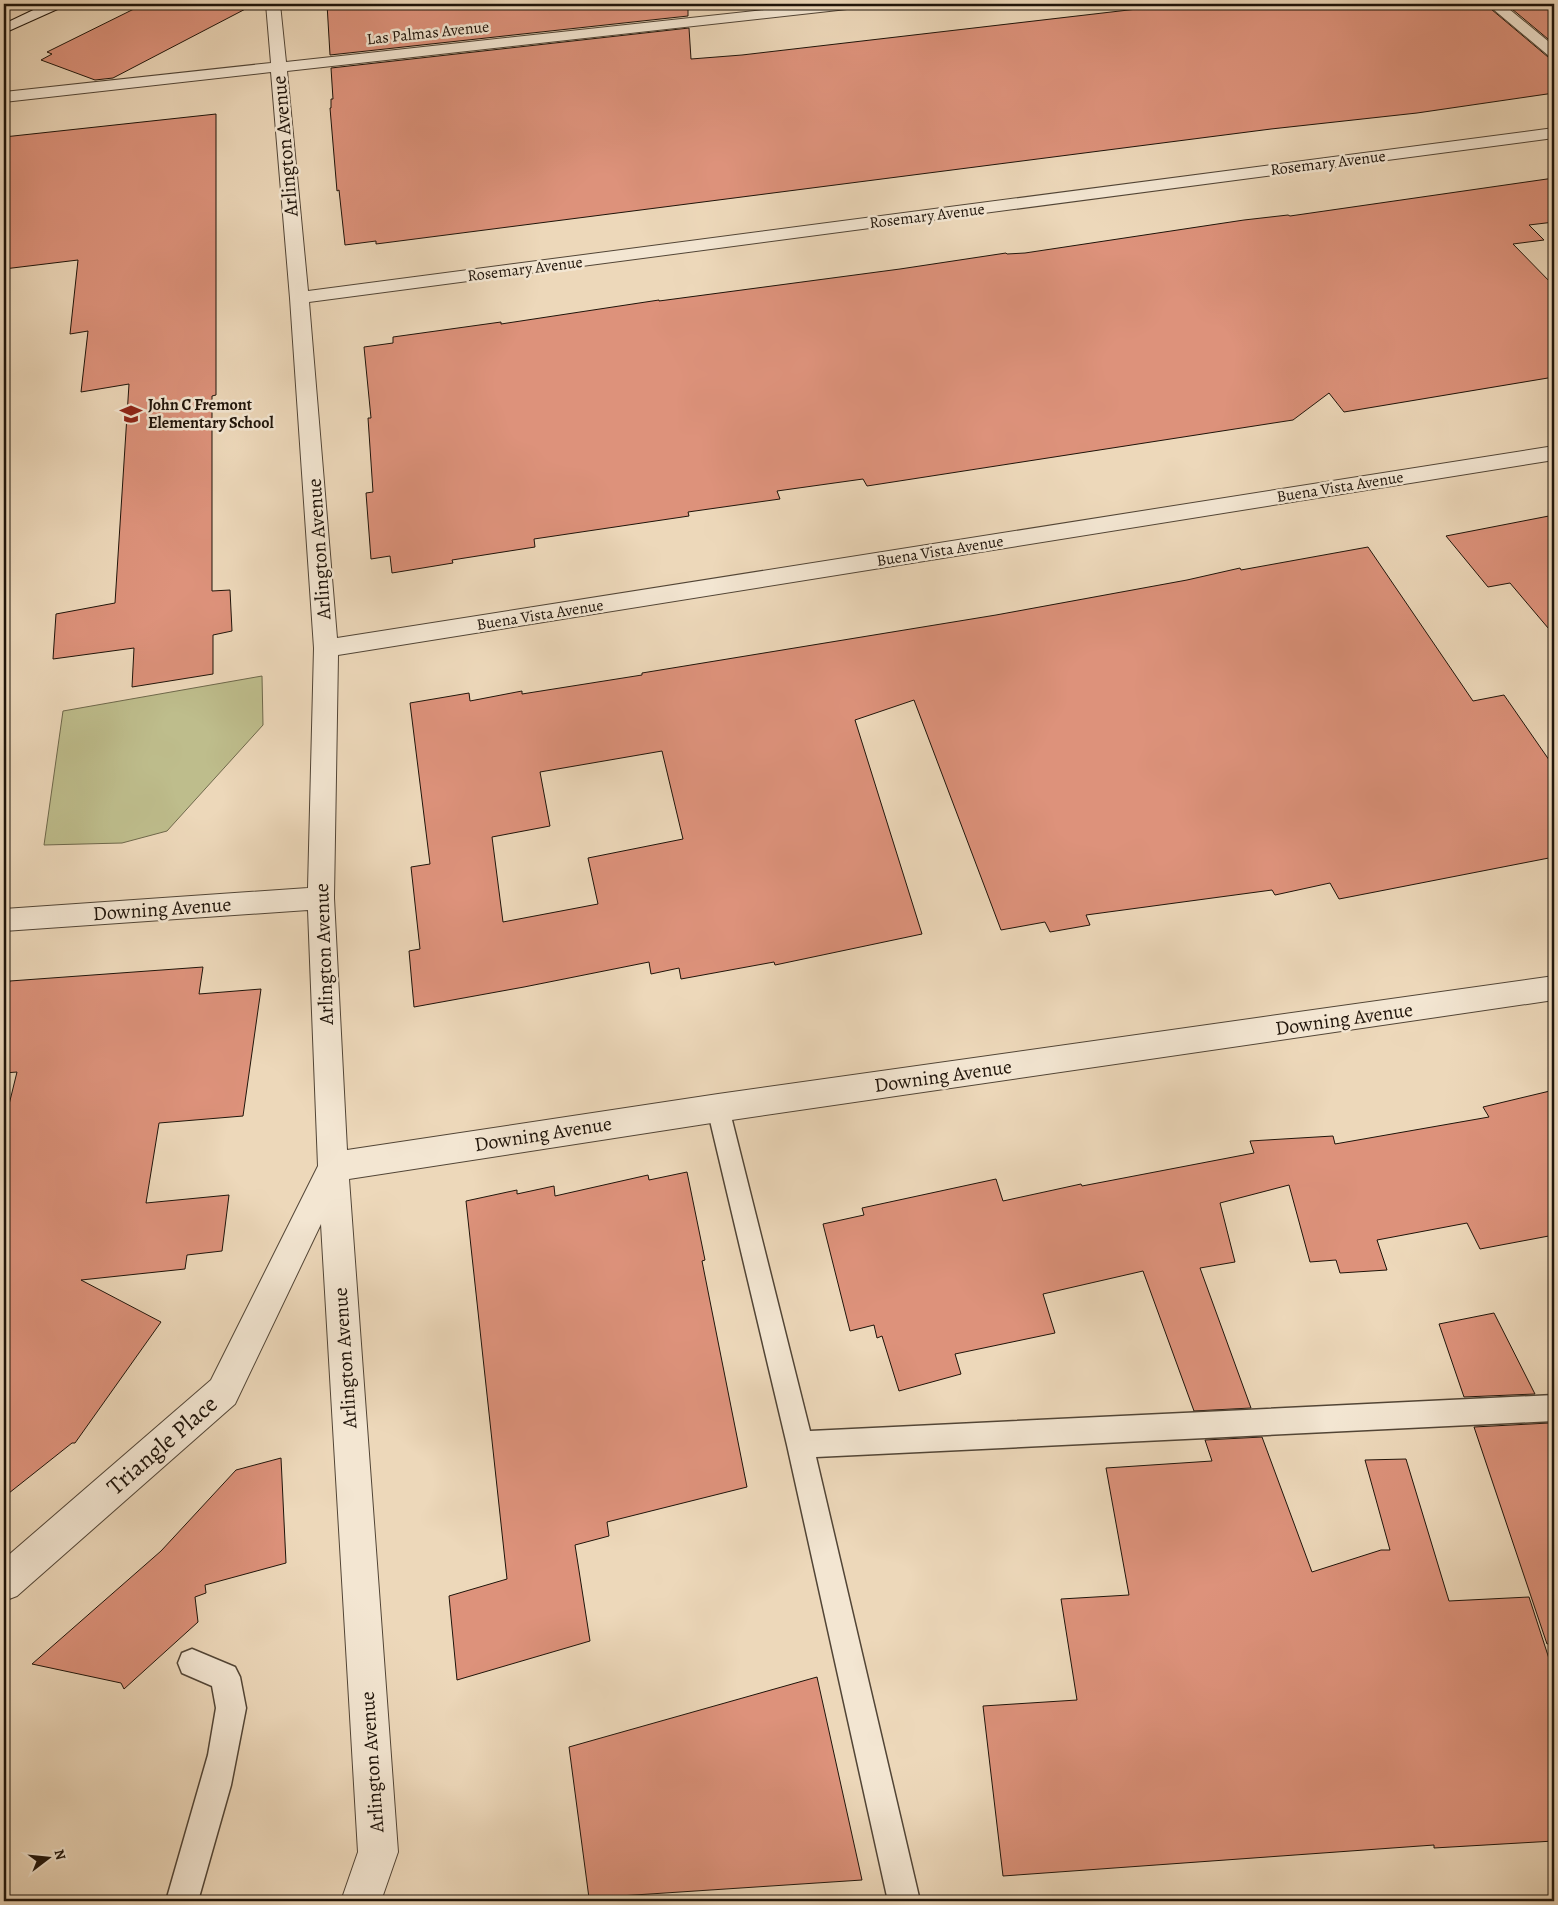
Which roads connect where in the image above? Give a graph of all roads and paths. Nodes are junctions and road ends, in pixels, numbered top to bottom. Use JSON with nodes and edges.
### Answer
{"nodes":[{"id":1,"x":57,"y":4,"type":"edge"},
{"id":2,"x":273,"y":4,"type":"edge"},
{"id":3,"x":856,"y":4,"type":"edge"},
{"id":4,"x":1494,"y":4,"type":"edge"},
{"id":5,"x":4,"y":29,"type":"edge"},
{"id":6,"x":1554,"y":53,"type":"edge"},
{"id":7,"x":277,"y":67,"type":"junction"},
{"id":8,"x":8,"y":96,"type":"edge"},
{"id":9,"x":1554,"y":133,"type":"edge"},
{"id":10,"x":299,"y":298,"type":"junction"},
{"id":11,"x":1554,"y":453,"type":"edge"},
{"id":12,"x":326,"y":648,"type":"junction"},
{"id":13,"x":321,"y":898,"type":"junction"},
{"id":14,"x":4,"y":920,"type":"edge"},
{"id":15,"x":1554,"y":988,"type":"edge"},
{"id":16,"x":718,"y":1108,"type":"junction"},
{"id":17,"x":333,"y":1167,"type":"junction"},
{"id":18,"x":1554,"y":1408,"type":"edge"},
{"id":19,"x":800,"y":1445,"type":"junction"},
{"id":20,"x":4,"y":1583,"type":"edge"},
{"id":21,"x":192,"y":1663,"type":"dead end"},
{"id":22,"x":182,"y":1901,"type":"edge"},
{"id":23,"x":361,"y":1901,"type":"edge"},
{"id":24,"x":904,"y":1901,"type":"edge"}],
"edges":[{"from":1,"to":5,"type":"street"},
{"from":2,"to":7,"type":"street","name":"Arlington Avenue"},
{"from":3,"to":7,"type":"street","name":"Las Palmas Avenue"},
{"from":4,"to":6,"type":"street"},
{"from":7,"to":8,"type":"street","name":"Las Palmas Avenue"},
{"from":7,"to":10,"type":"street","name":"Arlington Avenue"},
{"from":9,"to":10,"type":"street","name":"Rosemary Avenue"},
{"from":10,"to":12,"type":"street","name":"Arlington Avenue"},
{"from":11,"to":12,"type":"street","name":"Buena Vista Avenue"},
{"from":12,"to":13,"type":"street","name":"Arlington Avenue"},
{"from":13,"to":14,"type":"street","name":"Downing Avenue"},
{"from":13,"to":17,"type":"street","name":"Arlington Avenue"},
{"from":15,"to":16,"type":"street","name":"Downing Avenue"},
{"from":16,"to":17,"type":"street","name":"Downing Avenue"},
{"from":16,"to":19,"type":"lane"},
{"from":17,"to":20,"type":"street","name":"Triangle Place"},
{"from":17,"to":23,"type":"street","name":"Arlington Avenue"},
{"from":18,"to":19,"type":"lane"},
{"from":19,"to":24,"type":"lane"},
{"from":21,"to":22,"type":"lane"}]}
